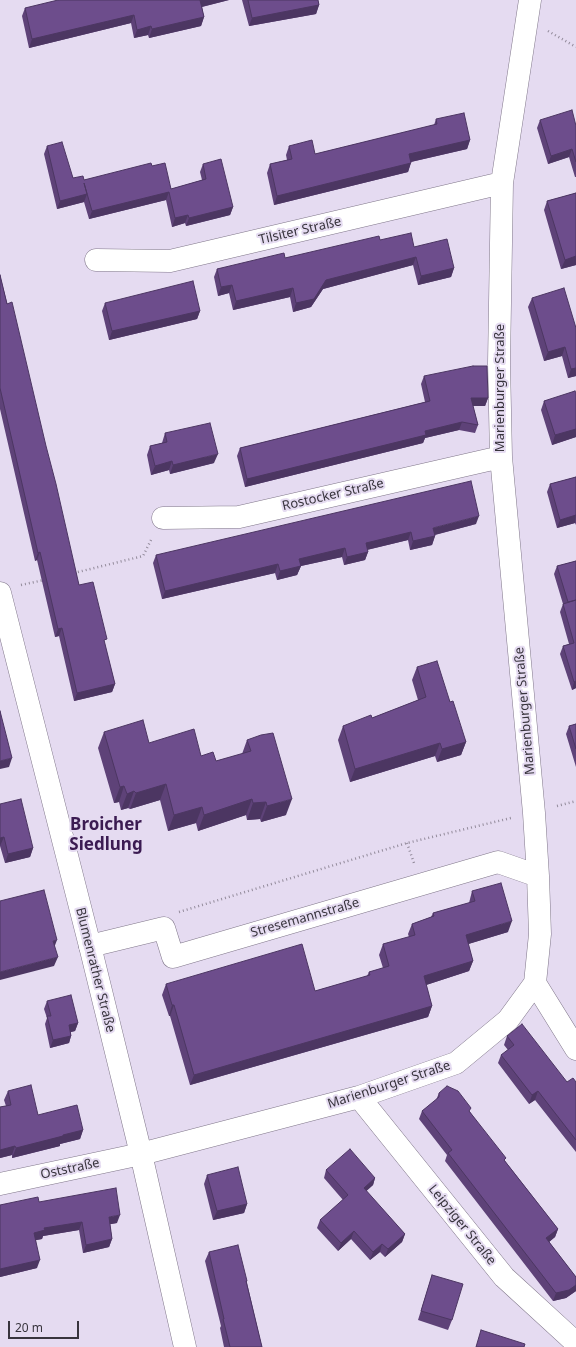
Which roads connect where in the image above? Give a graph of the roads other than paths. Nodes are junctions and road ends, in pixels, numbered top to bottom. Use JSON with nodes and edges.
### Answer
{"nodes":[{"id":1,"x":528,"y":10,"type":"edge"},
{"id":2,"x":502,"y":183,"type":"junction"},
{"id":3,"x":96,"y":260,"type":"dead end"},
{"id":4,"x":501,"y":457,"type":"junction"},
{"id":5,"x":163,"y":518,"type":"road end"},
{"id":6,"x":7,"y":590,"type":"edge"},
{"id":7,"x":538,"y":876,"type":"junction"},
{"id":8,"x":90,"y":946,"type":"junction"},
{"id":9,"x":535,"y":983,"type":"junction"},
{"id":10,"x":576,"y":1049,"type":"edge"},
{"id":11,"x":359,"y":1097,"type":"junction"},
{"id":12,"x":141,"y":1154,"type":"junction"},
{"id":13,"x":0,"y":1184,"type":"edge"},
{"id":14,"x":576,"y":1343,"type":"edge"},
{"id":15,"x":185,"y":1347,"type":"edge"}],
"edges":[{"from":1,"to":2,"type":"street","name":"Marienburger Straße"},
{"from":2,"to":3,"type":"street","name":"Tilsiter Straße"},
{"from":2,"to":4,"type":"street","name":"Marienburger Straße"},
{"from":4,"to":5,"type":"street","name":"Rostocker Straße"},
{"from":4,"to":7,"type":"street","name":"Marienburger Straße"},
{"from":6,"to":8,"type":"street","name":"Blumenrather Straße"},
{"from":7,"to":8,"type":"street","name":"Stresemannstraße"},
{"from":7,"to":9,"type":"street","name":"Marienburger Straße"},
{"from":8,"to":12,"type":"street","name":"Blumenrather Straße"},
{"from":9,"to":10,"type":"street"},
{"from":9,"to":11,"type":"street","name":"Marienburger Straße"},
{"from":11,"to":12,"type":"street","name":"Marienburger Straße"},
{"from":11,"to":14,"type":"street","name":"Leipziger Straße"},
{"from":12,"to":13,"type":"street","name":"Oststraße"},
{"from":12,"to":15,"type":"street","name":"Blumenrather Straße"}]}
